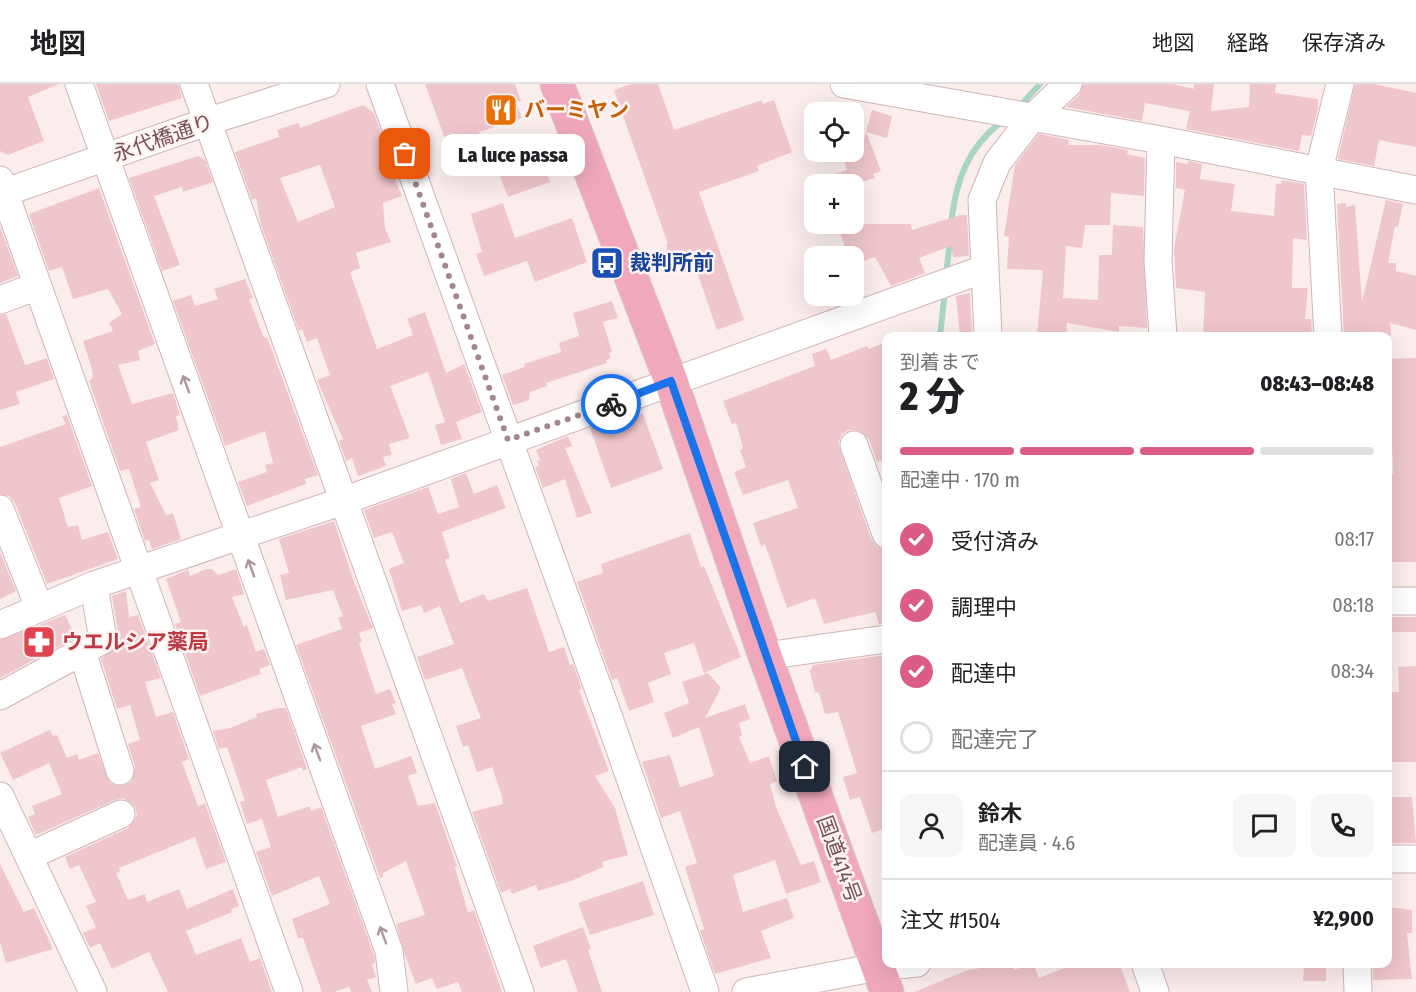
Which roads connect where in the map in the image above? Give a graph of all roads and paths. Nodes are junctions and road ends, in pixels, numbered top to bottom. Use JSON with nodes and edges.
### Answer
{"nodes":[{"id":1,"x":78,"y":84,"type":"edge"},
{"id":2,"x":194,"y":84,"type":"edge"},
{"id":3,"x":327,"y":84,"type":"edge"},
{"id":4,"x":380,"y":84,"type":"edge"},
{"id":5,"x":557,"y":84,"type":"edge"},
{"id":6,"x":844,"y":84,"type":"edge"},
{"id":7,"x":1068,"y":84,"type":"edge"},
{"id":8,"x":1340,"y":84,"type":"edge"},
{"id":9,"x":1032,"y":118,"type":"junction"},
{"id":10,"x":206,"y":122,"type":"junction"},
{"id":11,"x":1161,"y":140,"type":"junction"},
{"id":12,"x":105,"y":158,"type":"junction"},
{"id":13,"x":1319,"y":170,"type":"junction"},
{"id":14,"x":2,"y":189,"type":"edge"},
{"id":15,"x":1416,"y":190,"type":"edge"},
{"id":16,"x":984,"y":269,"type":"junction"},
{"id":17,"x":37,"y":286,"type":"junction"},
{"id":18,"x":0,"y":300,"type":"edge"},
{"id":19,"x":988,"y":332,"type":"edge"},
{"id":20,"x":1163,"y":332,"type":"edge"},
{"id":21,"x":1328,"y":332,"type":"edge"},
{"id":22,"x":671,"y":381,"type":"junction"},
{"id":23,"x":508,"y":440,"type":"junction"},
{"id":24,"x":854,"y":445,"type":"dead end"},
{"id":25,"x":343,"y":501,"type":"junction"},
{"id":26,"x":0,"y":510,"type":"edge"},
{"id":27,"x":882,"y":523,"type":"edge"},
{"id":28,"x":240,"y":537,"type":"junction"},
{"id":29,"x":136,"y":570,"type":"junction"},
{"id":30,"x":94,"y":585,"type":"junction"},
{"id":31,"x":1392,"y":601,"type":"edge"},
{"id":32,"x":1416,"y":601,"type":"edge"},
{"id":33,"x":39,"y":607,"type":"junction"},
{"id":34,"x":0,"y":625,"type":"edge"},
{"id":35,"x":882,"y":640,"type":"edge"},
{"id":36,"x":82,"y":651,"type":"junction"},
{"id":37,"x":765,"y":656,"type":"junction"},
{"id":38,"x":0,"y":696,"type":"edge"},
{"id":39,"x":120,"y":771,"type":"dead end"},
{"id":40,"x":0,"y":796,"type":"edge"},
{"id":41,"x":121,"y":814,"type":"dead end"},
{"id":42,"x":29,"y":856,"type":"junction"},
{"id":43,"x":1392,"y":859,"type":"edge"},
{"id":44,"x":1416,"y":860,"type":"edge"},
{"id":45,"x":907,"y":968,"type":"edge"},
{"id":46,"x":1147,"y":968,"type":"edge"},
{"id":47,"x":1357,"y":968,"type":"edge"},
{"id":48,"x":883,"y":979,"type":"edge"},
{"id":49,"x":93,"y":992,"type":"edge"},
{"id":50,"x":289,"y":992,"type":"edge"},
{"id":51,"x":394,"y":992,"type":"edge"},
{"id":52,"x":520,"y":992,"type":"edge"},
{"id":53,"x":705,"y":992,"type":"edge"},
{"id":54,"x":746,"y":992,"type":"edge"},
{"id":55,"x":1155,"y":992,"type":"edge"},
{"id":56,"x":1358,"y":992,"type":"edge"}],
"edges":[{"from":1,"to":12,"type":"street"},
{"from":2,"to":10,"type":"street"},
{"from":3,"to":10,"type":"street","name":"永代橋通り"},
{"from":4,"to":23,"type":"street"},
{"from":5,"to":22,"type":"highway","name":"国道414号"},
{"from":6,"to":9,"type":"street"},
{"from":7,"to":9,"type":"street"},
{"from":8,"to":13,"type":"street"},
{"from":9,"to":11,"type":"street"},
{"from":9,"to":16,"type":"street"},
{"from":10,"to":12,"type":"street","name":"永代橋通り"},
{"from":10,"to":25,"type":"street"},
{"from":11,"to":13,"type":"street"},
{"from":11,"to":20,"type":"street"},
{"from":12,"to":14,"type":"street","name":"永代橋通り"},
{"from":28,"to":12,"type":"street","one_way":true},
{"from":13,"to":15,"type":"street"},
{"from":13,"to":21,"type":"street"},
{"from":14,"to":17,"type":"street"},
{"from":16,"to":19,"type":"street"},
{"from":16,"to":22,"type":"street"},
{"from":17,"to":18,"type":"street"},
{"from":17,"to":29,"type":"street"},
{"from":22,"to":23,"type":"street"},
{"from":22,"to":37,"type":"highway","name":"国道414号"},
{"from":23,"to":25,"type":"street"},
{"from":23,"to":53,"type":"street"},
{"from":24,"to":27,"type":"street"},
{"from":25,"to":28,"type":"street"},
{"from":25,"to":52,"type":"street"},
{"from":26,"to":33,"type":"street"},
{"from":28,"to":29,"type":"street"},
{"from":51,"to":28,"type":"street","one_way":true},
{"from":29,"to":30,"type":"street"},
{"from":29,"to":50,"type":"street"},
{"from":30,"to":33,"type":"street"},
{"from":30,"to":36,"type":"street"},
{"from":31,"to":32,"type":"street"},
{"from":33,"to":34,"type":"street"},
{"from":35,"to":37,"type":"street"},
{"from":36,"to":38,"type":"street"},
{"from":36,"to":39,"type":"street"},
{"from":37,"to":48,"type":"highway","name":"国道414号"},
{"from":40,"to":42,"type":"street"},
{"from":41,"to":42,"type":"street"},
{"from":42,"to":49,"type":"street"},
{"from":43,"to":44,"type":"street"},
{"from":45,"to":48,"type":"street"},
{"from":46,"to":55,"type":"street"},
{"from":47,"to":56,"type":"street"},
{"from":48,"to":54,"type":"street"}]}
